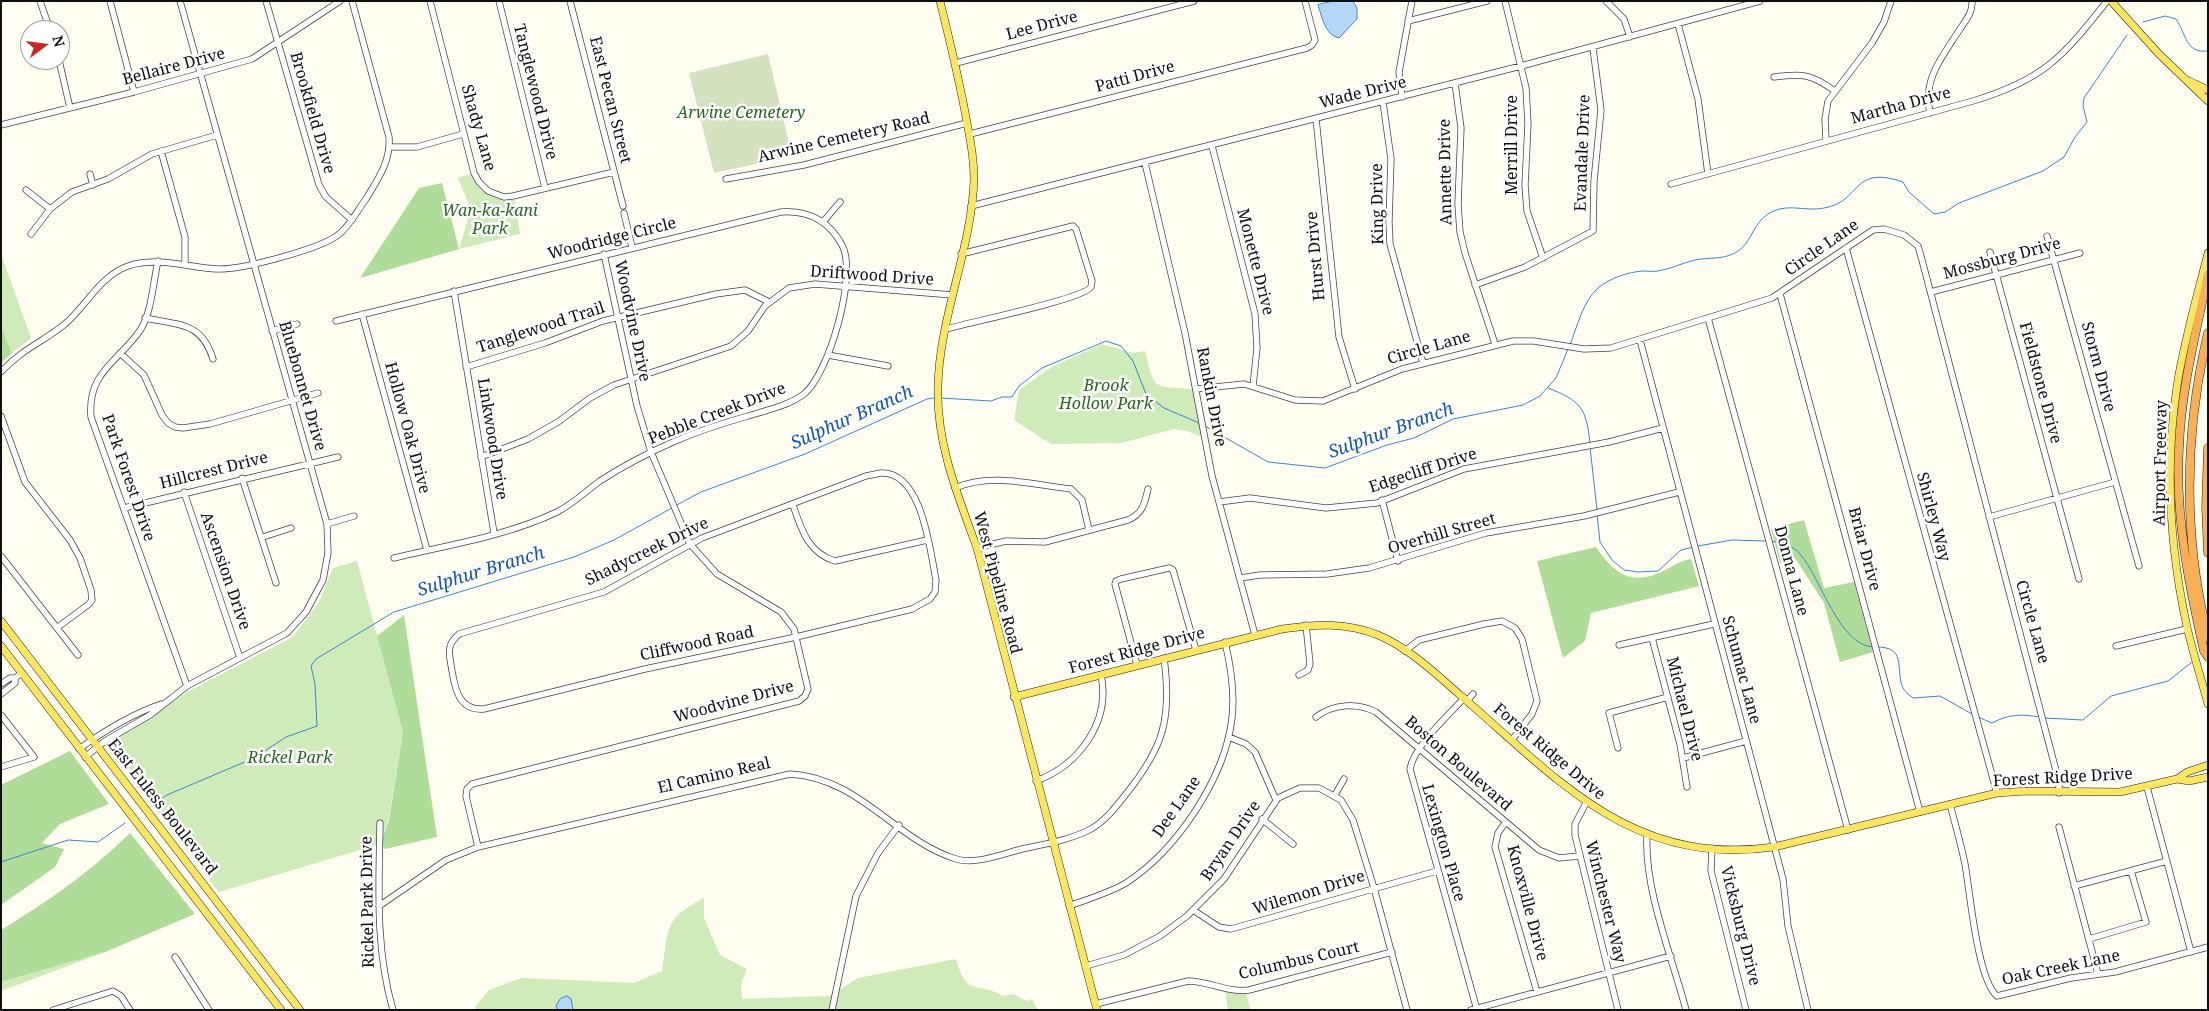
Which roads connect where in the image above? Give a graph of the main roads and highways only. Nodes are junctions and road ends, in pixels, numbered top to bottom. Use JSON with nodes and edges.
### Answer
{"nodes":[{"id":1,"x":940,"y":1,"type":"edge"},
{"id":2,"x":2109,"y":1,"type":"edge"},
{"id":3,"x":2188,"y":81,"type":"junction"},
{"id":4,"x":2208,"y":90,"type":"edge"},
{"id":5,"x":2208,"y":102,"type":"edge"},
{"id":6,"x":2208,"y":253,"type":"edge"},
{"id":7,"x":2208,"y":275,"type":"edge"},
{"id":8,"x":2208,"y":333,"type":"edge"},
{"id":9,"x":2208,"y":448,"type":"edge"},
{"id":10,"x":2208,"y":553,"type":"edge"},
{"id":11,"x":1,"y":622,"type":"edge"},
{"id":12,"x":2208,"y":637,"type":"edge"},
{"id":13,"x":1,"y":646,"type":"edge"},
{"id":14,"x":2208,"y":657,"type":"edge"},
{"id":15,"x":1014,"y":697,"type":"junction"},
{"id":16,"x":2208,"y":704,"type":"edge"},
{"id":17,"x":2208,"y":765,"type":"edge"},
{"id":18,"x":2208,"y":777,"type":"edge"},
{"id":19,"x":2177,"y":779,"type":"junction"},
{"id":20,"x":1097,"y":1007,"type":"edge"},
{"id":21,"x":281,"y":1010,"type":"edge"},
{"id":22,"x":300,"y":1010,"type":"edge"}],
"edges":[{"from":1,"to":15,"type":"main road","name":"West Pipeline Road"},
{"from":2,"to":3,"type":"main road"},
{"from":3,"to":4,"type":"main road"},
{"from":3,"to":5,"type":"main road"},
{"from":6,"to":16,"type":"main road","name":"Airport Freeway"},
{"from":7,"to":14,"type":"highway"},
{"from":8,"to":12,"type":"highway","name":"Airport Freeway"},
{"from":9,"to":10,"type":"highway"},
{"from":11,"to":22,"type":"main road","name":"East Euless Boulevard"},
{"from":13,"to":21,"type":"main road","name":"East Euless Boulevard"},
{"from":15,"to":19,"type":"main road","name":"Forest Ridge Drive"},
{"from":15,"to":20,"type":"main road","name":"West Pipeline Road"},
{"from":17,"to":19,"type":"main road","name":"Forest Ridge Drive"},
{"from":18,"to":19,"type":"main road","name":"Forest Ridge Drive"}]}
